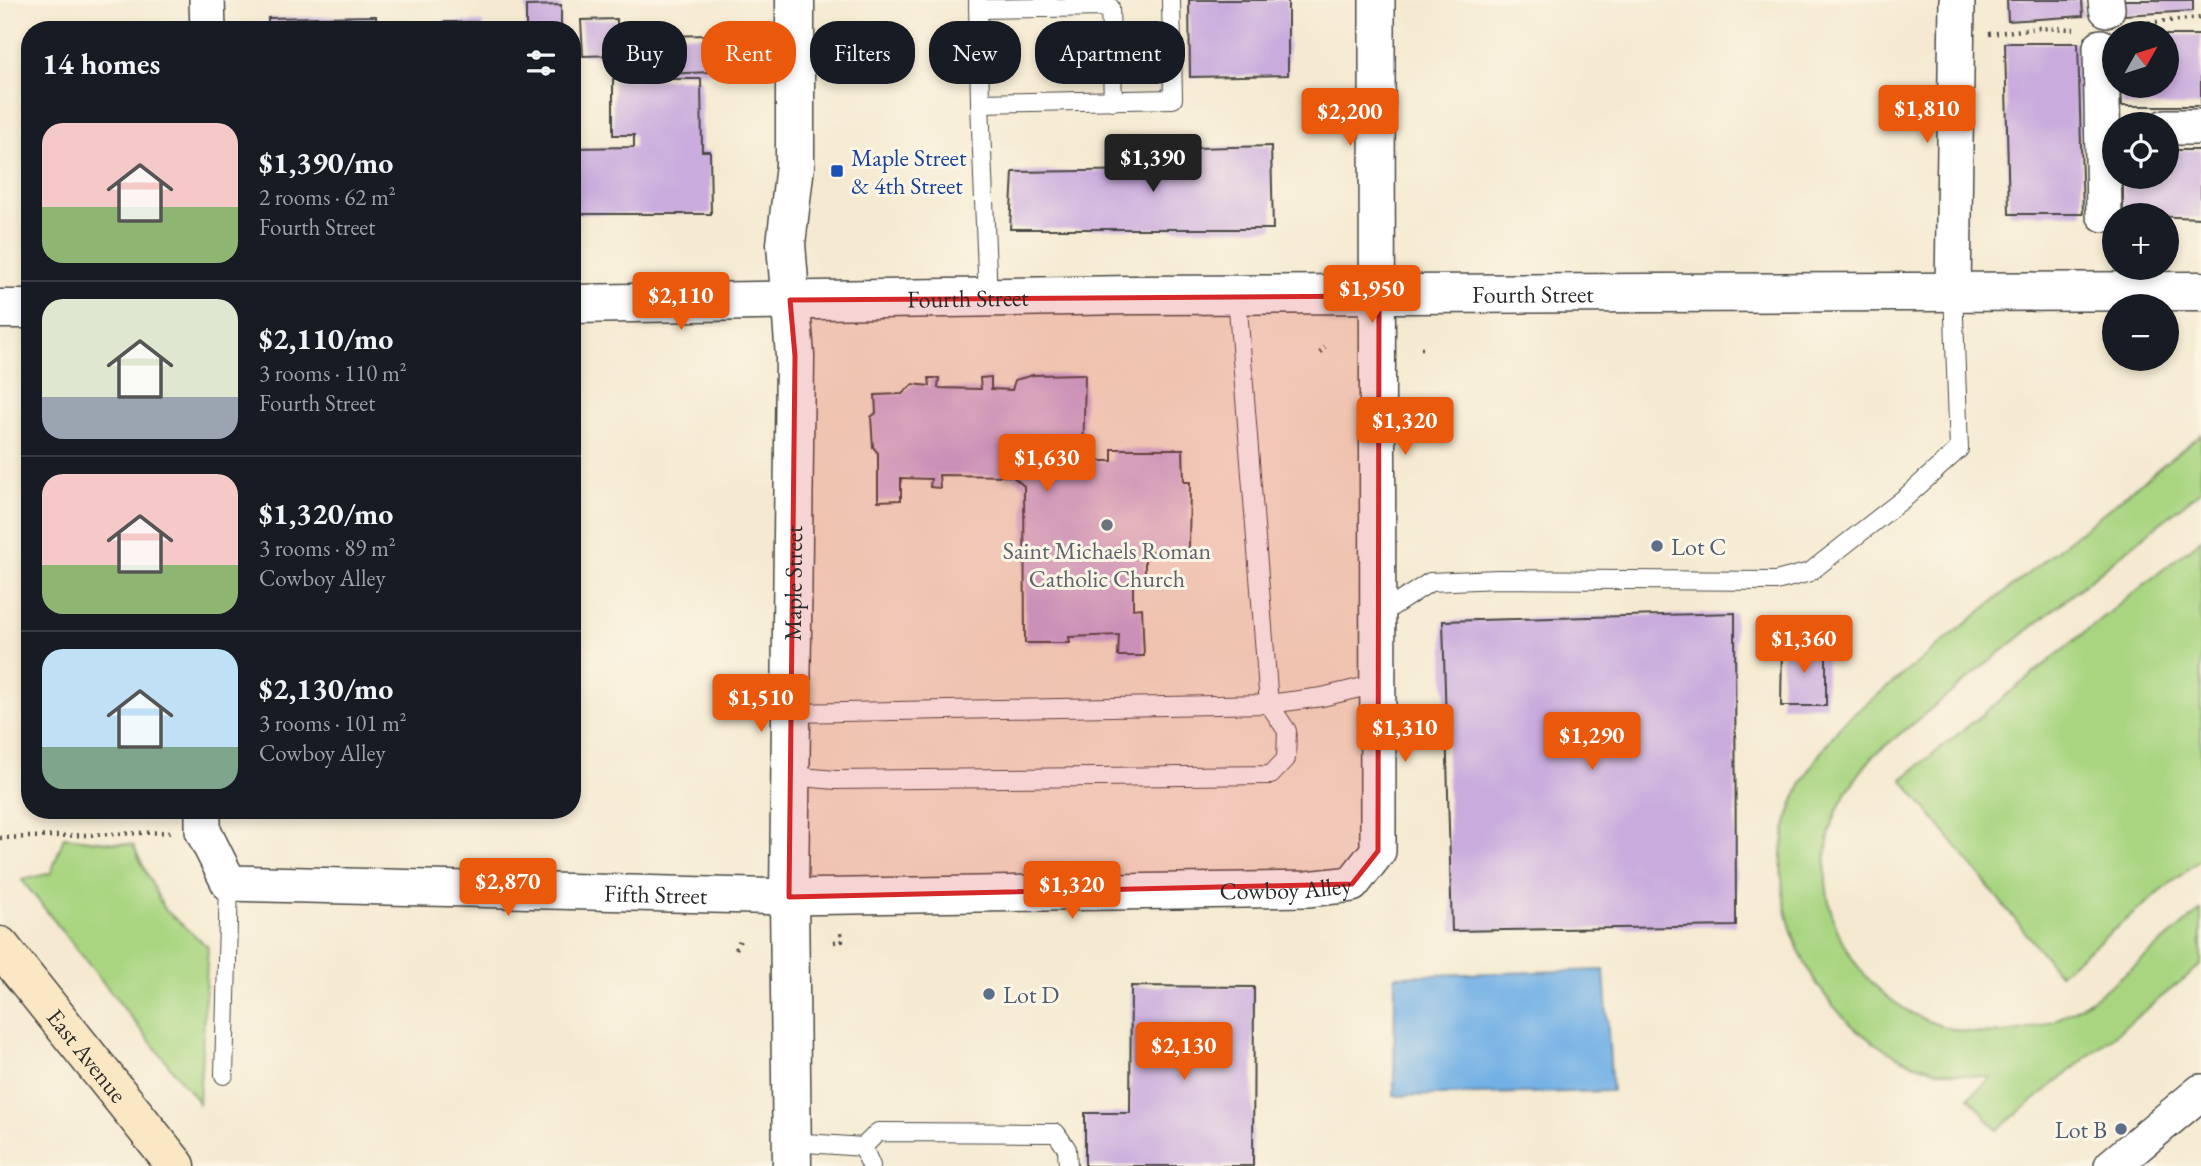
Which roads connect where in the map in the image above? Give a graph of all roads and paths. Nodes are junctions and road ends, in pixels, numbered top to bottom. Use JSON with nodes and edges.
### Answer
{"nodes":[{"id":1,"x":207,"y":0,"type":"edge"},
{"id":2,"x":795,"y":0,"type":"edge"},
{"id":3,"x":1171,"y":0,"type":"edge"},
{"id":4,"x":1377,"y":0,"type":"edge"},
{"id":5,"x":1957,"y":0,"type":"edge"},
{"id":6,"x":1110,"y":3,"type":"edge"},
{"id":7,"x":978,"y":5,"type":"edge"},
{"id":8,"x":208,"y":21,"type":"edge"},
{"id":9,"x":2101,"y":47,"type":"dead end"},
{"id":10,"x":1113,"y":101,"type":"junction"},
{"id":11,"x":980,"y":103,"type":"junction"},
{"id":12,"x":2107,"y":112,"type":"edge"},
{"id":13,"x":2179,"y":127,"type":"edge"},
{"id":14,"x":2201,"y":127,"type":"edge"},
{"id":15,"x":1953,"y":291,"type":"junction"},
{"id":16,"x":2201,"y":291,"type":"edge"},
{"id":17,"x":1237,"y":296,"type":"junction"},
{"id":18,"x":1379,"y":296,"type":"junction"},
{"id":19,"x":988,"y":297,"type":"junction"},
{"id":20,"x":790,"y":300,"type":"junction"},
{"id":21,"x":581,"y":304,"type":"edge"},
{"id":22,"x":0,"y":309,"type":"edge"},
{"id":23,"x":21,"y":309,"type":"edge"},
{"id":24,"x":1325,"y":347,"type":"dead end"},
{"id":25,"x":1320,"y":353,"type":"dead end"},
{"id":26,"x":1376,"y":617,"type":"junction"},
{"id":27,"x":1376,"y":684,"type":"junction"},
{"id":28,"x":1269,"y":704,"type":"junction"},
{"id":29,"x":791,"y":713,"type":"junction"},
{"id":30,"x":790,"y":776,"type":"junction"},
{"id":31,"x":203,"y":819,"type":"edge"},
{"id":32,"x":148,"y":834,"type":"dead end"},
{"id":33,"x":0,"y":838,"type":"edge"},
{"id":34,"x":229,"y":883,"type":"junction"},
{"id":35,"x":789,"y":897,"type":"junction"},
{"id":36,"x":841,"y":933,"type":"dead end"},
{"id":37,"x":741,"y":938,"type":"dead end"},
{"id":38,"x":834,"y":942,"type":"dead end"},
{"id":39,"x":0,"y":946,"type":"edge"},
{"id":40,"x":736,"y":949,"type":"dead end"},
{"id":41,"x":224,"y":1075,"type":"dead end"},
{"id":42,"x":2201,"y":1092,"type":"edge"},
{"id":43,"x":863,"y":1147,"type":"junction"},
{"id":44,"x":792,"y":1154,"type":"edge"},
{"id":45,"x":176,"y":1166,"type":"edge"},
{"id":46,"x":871,"y":1166,"type":"edge"},
{"id":47,"x":1068,"y":1166,"type":"edge"},
{"id":48,"x":2112,"y":1166,"type":"edge"}],
"edges":[{"from":1,"to":8,"type":"street"},
{"from":2,"to":20,"type":"street","name":"Maple Street"},
{"from":3,"to":10,"type":"lane"},
{"from":4,"to":18,"type":"street","name":"Cowboy Alley"},
{"from":5,"to":15,"type":"street"},
{"from":6,"to":7,"type":"lane"},
{"from":6,"to":10,"type":"lane"},
{"from":7,"to":11,"type":"lane"},
{"from":9,"to":12,"type":"street"},
{"from":10,"to":11,"type":"lane"},
{"from":11,"to":19,"type":"lane"},
{"from":13,"to":14,"type":"street"},
{"from":15,"to":16,"type":"street","name":"Fourth Street"},
{"from":15,"to":18,"type":"street","name":"Fourth Street"},
{"from":15,"to":26,"type":"lane"},
{"from":17,"to":18,"type":"street","name":"Fourth Street"},
{"from":17,"to":19,"type":"street","name":"Fourth Street"},
{"from":17,"to":28,"type":"lane"},
{"from":18,"to":26,"type":"street","name":"Cowboy Alley"},
{"from":19,"to":20,"type":"street","name":"Fourth Street"},
{"from":20,"to":21,"type":"street","name":"Fourth Street"},
{"from":20,"to":29,"type":"street","name":"Maple Street"},
{"from":22,"to":23,"type":"street"},
{"from":24,"to":25,"type":"path"},
{"from":26,"to":27,"type":"street","name":"Cowboy Alley"},
{"from":27,"to":28,"type":"lane"},
{"from":27,"to":35,"type":"street","name":"Cowboy Alley"},
{"from":28,"to":29,"type":"lane"},
{"from":28,"to":30,"type":"lane"},
{"from":29,"to":30,"type":"street","name":"Maple Street"},
{"from":30,"to":35,"type":"street","name":"Maple Street"},
{"from":31,"to":34,"type":"street"},
{"from":32,"to":33,"type":"path"},
{"from":34,"to":35,"type":"street","name":"Fifth Street"},
{"from":34,"to":41,"type":"lane"},
{"from":35,"to":44,"type":"street","name":"Maple Street"},
{"from":36,"to":38,"type":"path"},
{"from":37,"to":40,"type":"path"},
{"from":39,"to":45,"type":"main road","name":"East Avenue"},
{"from":42,"to":48,"type":"street"},
{"from":43,"to":44,"type":"lane"},
{"from":43,"to":46,"type":"lane"},
{"from":43,"to":47,"type":"lane"}]}
